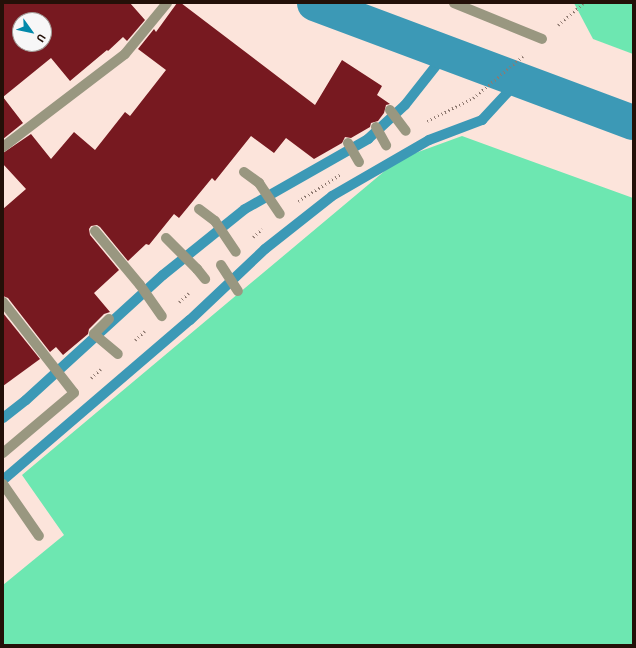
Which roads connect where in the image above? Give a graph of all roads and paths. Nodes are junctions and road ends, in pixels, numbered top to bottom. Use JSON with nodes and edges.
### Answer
{"nodes":[{"id":1,"x":167,"y":3,"type":"edge"},
{"id":2,"x":454,"y":3,"type":"edge"},
{"id":3,"x":542,"y":39,"type":"dead end"},
{"id":4,"x":525,"y":54,"type":"dead end"},
{"id":5,"x":391,"y":111,"type":"dead end"},
{"id":6,"x":376,"y":126,"type":"dead end"},
{"id":7,"x":405,"y":130,"type":"joint"},
{"id":8,"x":384,"y":141,"type":"dead end"},
{"id":9,"x":348,"y":143,"type":"dead end"},
{"id":10,"x":3,"y":146,"type":"edge"},
{"id":11,"x":356,"y":158,"type":"joint"},
{"id":12,"x":244,"y":172,"type":"dead end"},
{"id":13,"x":199,"y":209,"type":"dead end"},
{"id":14,"x":277,"y":210,"type":"junction"},
{"id":15,"x":94,"y":231,"type":"dead end"},
{"id":16,"x":166,"y":238,"type":"dead end"},
{"id":17,"x":233,"y":248,"type":"joint"},
{"id":18,"x":222,"y":267,"type":"dead end"},
{"id":19,"x":205,"y":279,"type":"joint"},
{"id":20,"x":237,"y":290,"type":"dead end"},
{"id":21,"x":3,"y":302,"type":"edge"},
{"id":22,"x":162,"y":316,"type":"junction"},
{"id":23,"x":109,"y":319,"type":"dead end"},
{"id":24,"x":114,"y":351,"type":"junction"},
{"id":25,"x":73,"y":392,"type":"junction"},
{"id":26,"x":3,"y":452,"type":"edge"},
{"id":27,"x":4,"y":486,"type":"edge"},
{"id":28,"x":39,"y":536,"type":"dead end"}],
"edges":[{"from":1,"to":10,"type":"street"},
{"from":2,"to":3,"type":"street"},
{"from":4,"to":7,"type":"path"},
{"from":5,"to":7,"type":"street"},
{"from":6,"to":8,"type":"street"},
{"from":9,"to":11,"type":"street"},
{"from":11,"to":14,"type":"path"},
{"from":12,"to":14,"type":"street"},
{"from":13,"to":17,"type":"street"},
{"from":14,"to":17,"type":"path"},
{"from":15,"to":22,"type":"street"},
{"from":16,"to":19,"type":"street"},
{"from":18,"to":20,"type":"street"},
{"from":19,"to":22,"type":"path"},
{"from":21,"to":25,"type":"street"},
{"from":22,"to":24,"type":"path"},
{"from":23,"to":24,"type":"street"},
{"from":24,"to":25,"type":"path"},
{"from":25,"to":26,"type":"street"},
{"from":27,"to":28,"type":"street"}]}
